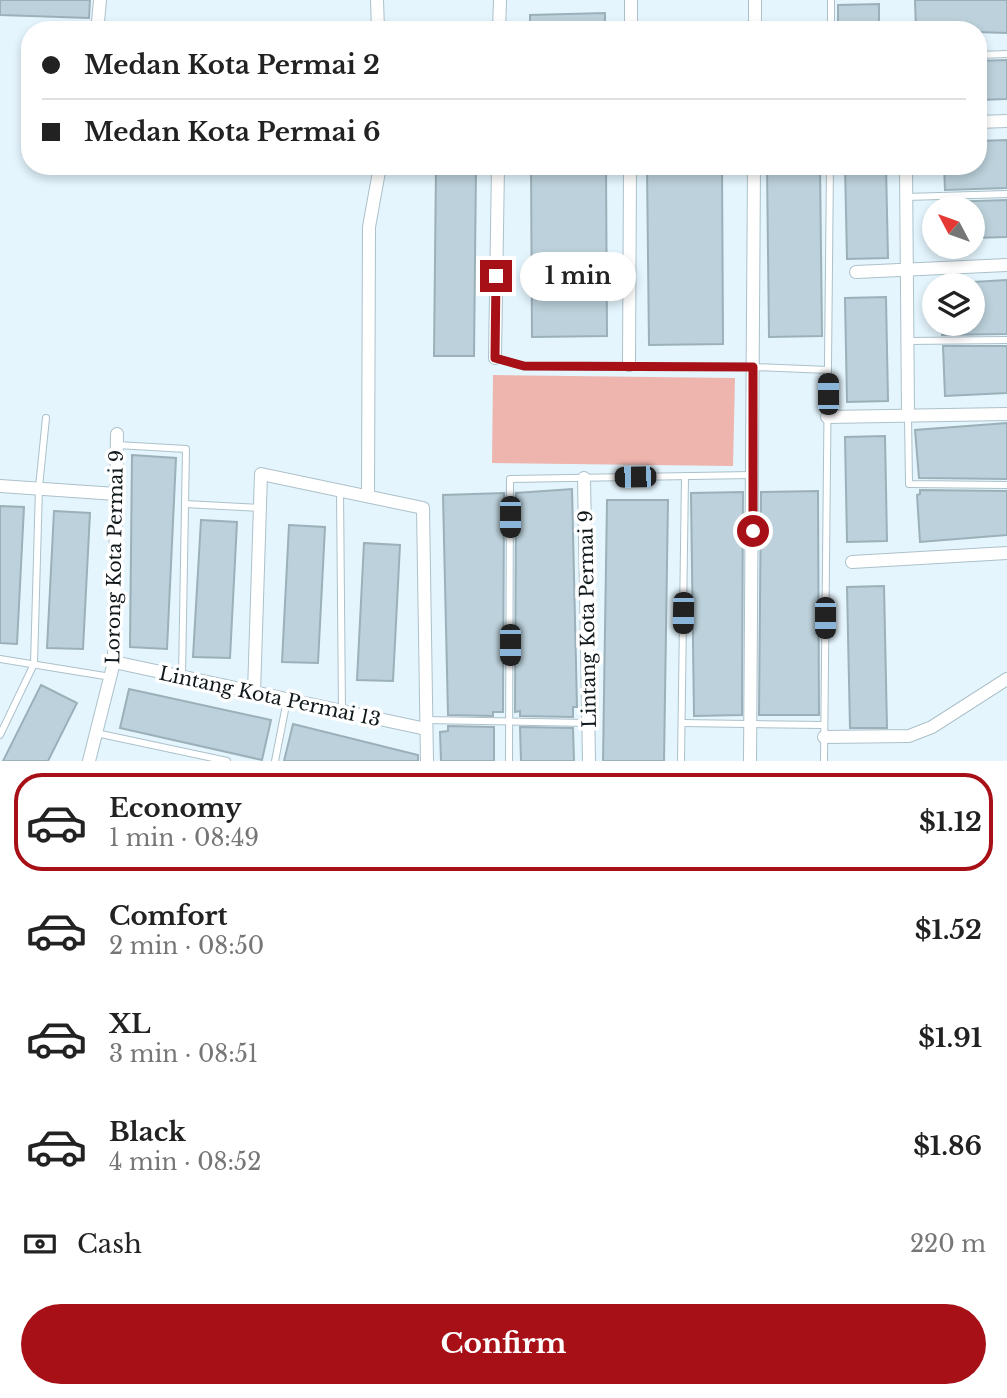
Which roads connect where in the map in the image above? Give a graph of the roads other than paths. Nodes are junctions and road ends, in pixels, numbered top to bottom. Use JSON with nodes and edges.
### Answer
{"nodes":[{"id":1,"x":100,"y":0,"type":"edge"},
{"id":2,"x":377,"y":0,"type":"edge"},
{"id":3,"x":500,"y":0,"type":"edge"},
{"id":4,"x":631,"y":0,"type":"edge"},
{"id":5,"x":755,"y":0,"type":"edge"},
{"id":6,"x":831,"y":0,"type":"edge"},
{"id":7,"x":98,"y":21,"type":"edge"},
{"id":8,"x":378,"y":21,"type":"edge"},
{"id":9,"x":499,"y":21,"type":"edge"},
{"id":10,"x":631,"y":21,"type":"edge"},
{"id":11,"x":755,"y":21,"type":"edge"},
{"id":12,"x":831,"y":21,"type":"edge"},
{"id":13,"x":987,"y":54,"type":"edge"},
{"id":14,"x":1007,"y":54,"type":"edge"},
{"id":15,"x":1007,"y":121,"type":"edge"},
{"id":16,"x":987,"y":122,"type":"edge"},
{"id":17,"x":378,"y":175,"type":"edge"},
{"id":18,"x":498,"y":175,"type":"edge"},
{"id":19,"x":630,"y":175,"type":"edge"},
{"id":20,"x":754,"y":175,"type":"edge"},
{"id":21,"x":830,"y":175,"type":"edge"},
{"id":22,"x":905,"y":175,"type":"edge"},
{"id":23,"x":1007,"y":194,"type":"edge"},
{"id":24,"x":906,"y":197,"type":"junction"},
{"id":25,"x":1007,"y":265,"type":"edge"},
{"id":26,"x":906,"y":269,"type":"junction"},
{"id":27,"x":856,"y":272,"type":"dead end"},
{"id":28,"x":1007,"y":340,"type":"edge"},
{"id":29,"x":907,"y":341,"type":"junction"},
{"id":30,"x":495,"y":358,"type":"joint"},
{"id":31,"x":629,"y":365,"type":"junction"},
{"id":32,"x":753,"y":367,"type":"junction"},
{"id":33,"x":828,"y":370,"type":"junction"},
{"id":34,"x":908,"y":414,"type":"junction"},
{"id":35,"x":1007,"y":414,"type":"edge"},
{"id":36,"x":827,"y":417,"type":"junction"},
{"id":37,"x":47,"y":418,"type":"dead end"},
{"id":38,"x":117,"y":440,"type":"joint"},
{"id":39,"x":754,"y":475,"type":"junction"},
{"id":40,"x":685,"y":476,"type":"junction"},
{"id":41,"x":584,"y":478,"type":"junction"},
{"id":42,"x":1007,"y":485,"type":"edge"},
{"id":43,"x":0,"y":486,"type":"edge"},
{"id":44,"x":39,"y":487,"type":"junction"},
{"id":45,"x":340,"y":490,"type":"junction"},
{"id":46,"x":116,"y":494,"type":"junction"},
{"id":47,"x":368,"y":496,"type":"junction"},
{"id":48,"x":185,"y":504,"type":"junction"},
{"id":49,"x":259,"y":508,"type":"junction"},
{"id":50,"x":1007,"y":553,"type":"edge"},
{"id":51,"x":852,"y":562,"type":"dead end"},
{"id":52,"x":0,"y":659,"type":"edge"},
{"id":53,"x":114,"y":662,"type":"junction"},
{"id":54,"x":34,"y":664,"type":"junction"},
{"id":55,"x":111,"y":677,"type":"junction"},
{"id":56,"x":182,"y":678,"type":"junction"},
{"id":57,"x":1007,"y":679,"type":"edge"},
{"id":58,"x":254,"y":693,"type":"junction"},
{"id":59,"x":287,"y":700,"type":"junction"},
{"id":60,"x":342,"y":711,"type":"junction"},
{"id":61,"x":509,"y":721,"type":"junction"},
{"id":62,"x":588,"y":723,"type":"junction"},
{"id":63,"x":682,"y":723,"type":"junction"},
{"id":64,"x":426,"y":724,"type":"junction"},
{"id":65,"x":750,"y":725,"type":"junction"},
{"id":66,"x":824,"y":731,"type":"junction"},
{"id":67,"x":96,"y":733,"type":"junction"},
{"id":68,"x":0,"y":734,"type":"edge"},
{"id":69,"x":89,"y":761,"type":"edge"},
{"id":70,"x":227,"y":761,"type":"edge"},
{"id":71,"x":275,"y":761,"type":"edge"},
{"id":72,"x":427,"y":761,"type":"edge"},
{"id":73,"x":509,"y":761,"type":"edge"},
{"id":74,"x":589,"y":761,"type":"edge"},
{"id":75,"x":681,"y":761,"type":"edge"},
{"id":76,"x":750,"y":761,"type":"edge"},
{"id":77,"x":824,"y":761,"type":"edge"}],
"edges":[{"from":1,"to":7,"type":"street"},
{"from":2,"to":8,"type":"street"},
{"from":3,"to":9,"type":"street"},
{"from":4,"to":10,"type":"street"},
{"from":5,"to":11,"type":"street"},
{"from":6,"to":12,"type":"lane"},
{"from":13,"to":14,"type":"lane"},
{"from":15,"to":16,"type":"street"},
{"from":17,"to":47,"type":"street"},
{"from":18,"to":30,"type":"street"},
{"from":19,"to":31,"type":"street"},
{"from":20,"to":32,"type":"street"},
{"from":21,"to":33,"type":"lane"},
{"from":22,"to":24,"type":"street"},
{"from":23,"to":24,"type":"lane"},
{"from":24,"to":26,"type":"street"},
{"from":25,"to":26,"type":"street"},
{"from":26,"to":27,"type":"street"},
{"from":26,"to":29,"type":"street"},
{"from":28,"to":29,"type":"lane"},
{"from":29,"to":34,"type":"street"},
{"from":30,"to":31,"type":"lane"},
{"from":31,"to":32,"type":"lane"},
{"from":32,"to":33,"type":"lane"},
{"from":32,"to":39,"type":"street"},
{"from":33,"to":36,"type":"lane"},
{"from":34,"to":35,"type":"street"},
{"from":34,"to":36,"type":"street"},
{"from":34,"to":42,"type":"lane"},
{"from":36,"to":66,"type":"lane"},
{"from":37,"to":44,"type":"lane"},
{"from":38,"to":46,"type":"street","name":"Lorong Kota Permai 9"},
{"from":38,"to":48,"type":"lane"},
{"from":39,"to":40,"type":"lane"},
{"from":39,"to":65,"type":"street"},
{"from":40,"to":41,"type":"lane"},
{"from":40,"to":63,"type":"lane"},
{"from":41,"to":61,"type":"lane"},
{"from":41,"to":62,"type":"street","name":"Lintang Kota Permai 9"},
{"from":43,"to":44,"type":"street"},
{"from":44,"to":46,"type":"street"},
{"from":44,"to":54,"type":"lane"},
{"from":45,"to":47,"type":"street"},
{"from":45,"to":49,"type":"street"},
{"from":45,"to":60,"type":"lane"},
{"from":46,"to":53,"type":"street","name":"Lorong Kota Permai 9"},
{"from":47,"to":64,"type":"street"},
{"from":48,"to":49,"type":"lane"},
{"from":48,"to":56,"type":"lane"},
{"from":49,"to":58,"type":"street"},
{"from":50,"to":51,"type":"street"},
{"from":52,"to":54,"type":"lane"},
{"from":53,"to":55,"type":"street","name":"Lorong Kota Permai 9"},
{"from":53,"to":56,"type":"street","name":"Lintang Kota Permai 13"},
{"from":54,"to":55,"type":"lane"},
{"from":54,"to":68,"type":"lane"},
{"from":55,"to":67,"type":"street","name":"Lorong Kota Permai 9"},
{"from":56,"to":58,"type":"street","name":"Lintang Kota Permai 13"},
{"from":57,"to":66,"type":"street"},
{"from":58,"to":59,"type":"street","name":"Lintang Kota Permai 13"},
{"from":59,"to":60,"type":"street","name":"Lintang Kota Permai 13"},
{"from":59,"to":71,"type":"lane"},
{"from":60,"to":64,"type":"street","name":"Lintang Kota Permai 13"},
{"from":61,"to":62,"type":"lane"},
{"from":61,"to":64,"type":"lane"},
{"from":61,"to":73,"type":"lane"},
{"from":62,"to":74,"type":"street","name":"Lintang Kota Permai 9"},
{"from":63,"to":65,"type":"lane"},
{"from":63,"to":75,"type":"lane"},
{"from":64,"to":72,"type":"street"},
{"from":65,"to":66,"type":"lane"},
{"from":65,"to":76,"type":"street"},
{"from":66,"to":77,"type":"lane"},
{"from":67,"to":69,"type":"street","name":"Lorong Kota Permai 9"},
{"from":67,"to":70,"type":"lane"}]}
